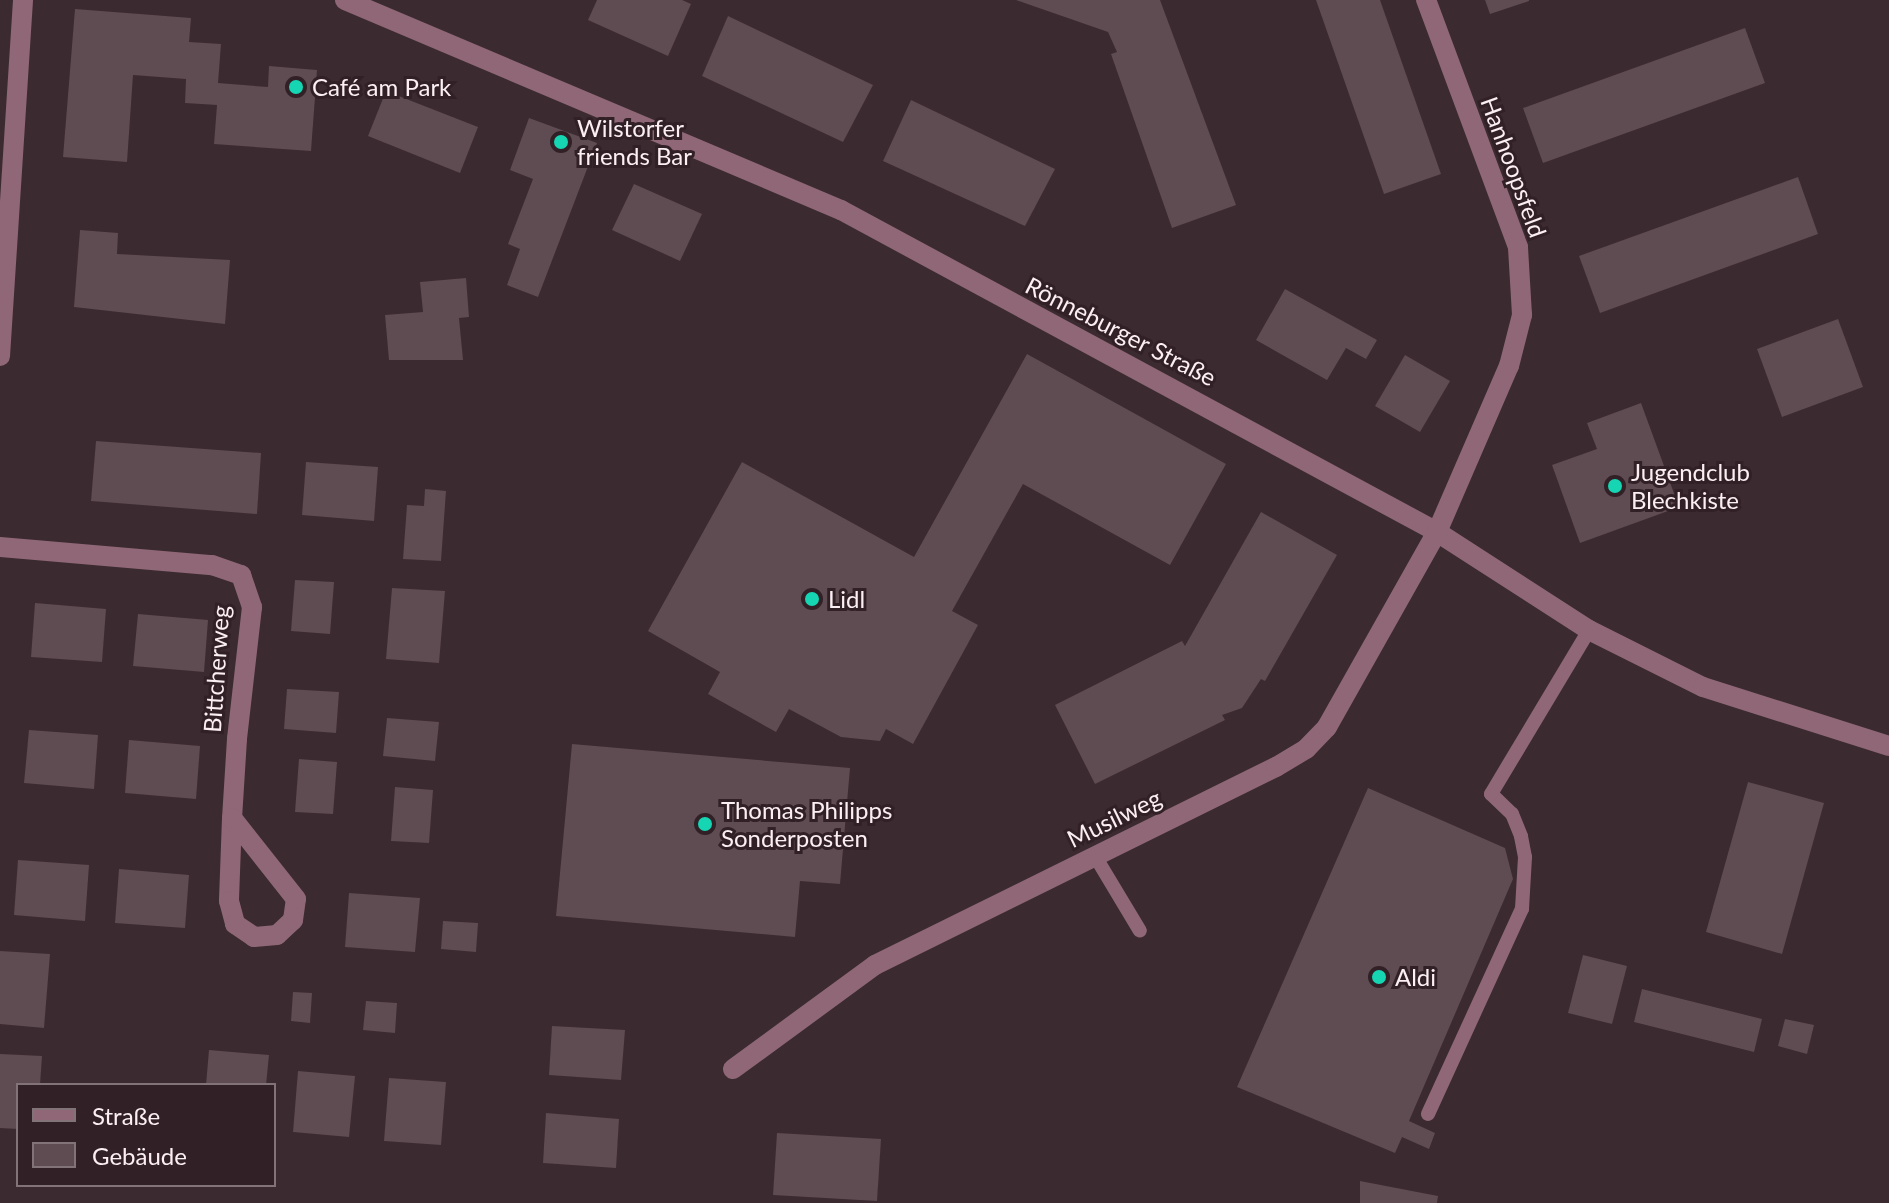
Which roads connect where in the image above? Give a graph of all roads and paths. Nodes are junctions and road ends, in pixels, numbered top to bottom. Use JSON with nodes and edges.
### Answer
{"nodes":[{"id":1,"x":23,"y":0,"type":"edge"},
{"id":2,"x":345,"y":0,"type":"edge"},
{"id":3,"x":1426,"y":0,"type":"edge"},
{"id":4,"x":0,"y":356,"type":"edge"},
{"id":5,"x":1437,"y":532,"type":"junction"},
{"id":6,"x":0,"y":547,"type":"edge"},
{"id":7,"x":1589,"y":630,"type":"junction"},
{"id":8,"x":1857,"y":735,"type":"junction"},
{"id":9,"x":1889,"y":735,"type":"edge"},
{"id":10,"x":1889,"y":746,"type":"edge"},
{"id":11,"x":232,"y":818,"type":"junction"},
{"id":12,"x":1095,"y":856,"type":"junction"},
{"id":13,"x":1140,"y":931,"type":"dead end"},
{"id":14,"x":733,"y":1069,"type":"dead end"},
{"id":15,"x":1428,"y":1114,"type":"dead end"}],
"edges":[{"from":1,"to":4,"type":"street"},
{"from":2,"to":5,"type":"street","name":"Rönneburger Straße"},
{"from":3,"to":5,"type":"street","name":"Hanhoopsfeld"},
{"from":5,"to":7,"type":"street","name":"Rönneburger Straße"},
{"from":5,"to":12,"type":"street","name":"Musilweg"},
{"from":6,"to":11,"type":"street","name":"Bittcherweg"},
{"from":7,"to":8,"type":"street","name":"Rönneburger Straße"},
{"from":7,"to":15,"type":"lane"},
{"from":8,"to":9,"type":"street","name":"Rönneburger Straße"},
{"from":8,"to":10,"type":"street","name":"Rönneburger Straße"},
{"from":11,"to":11,"type":"street","name":"Bittcherweg"},
{"from":12,"to":13,"type":"lane"},
{"from":12,"to":14,"type":"street","name":"Musilweg"}]}
